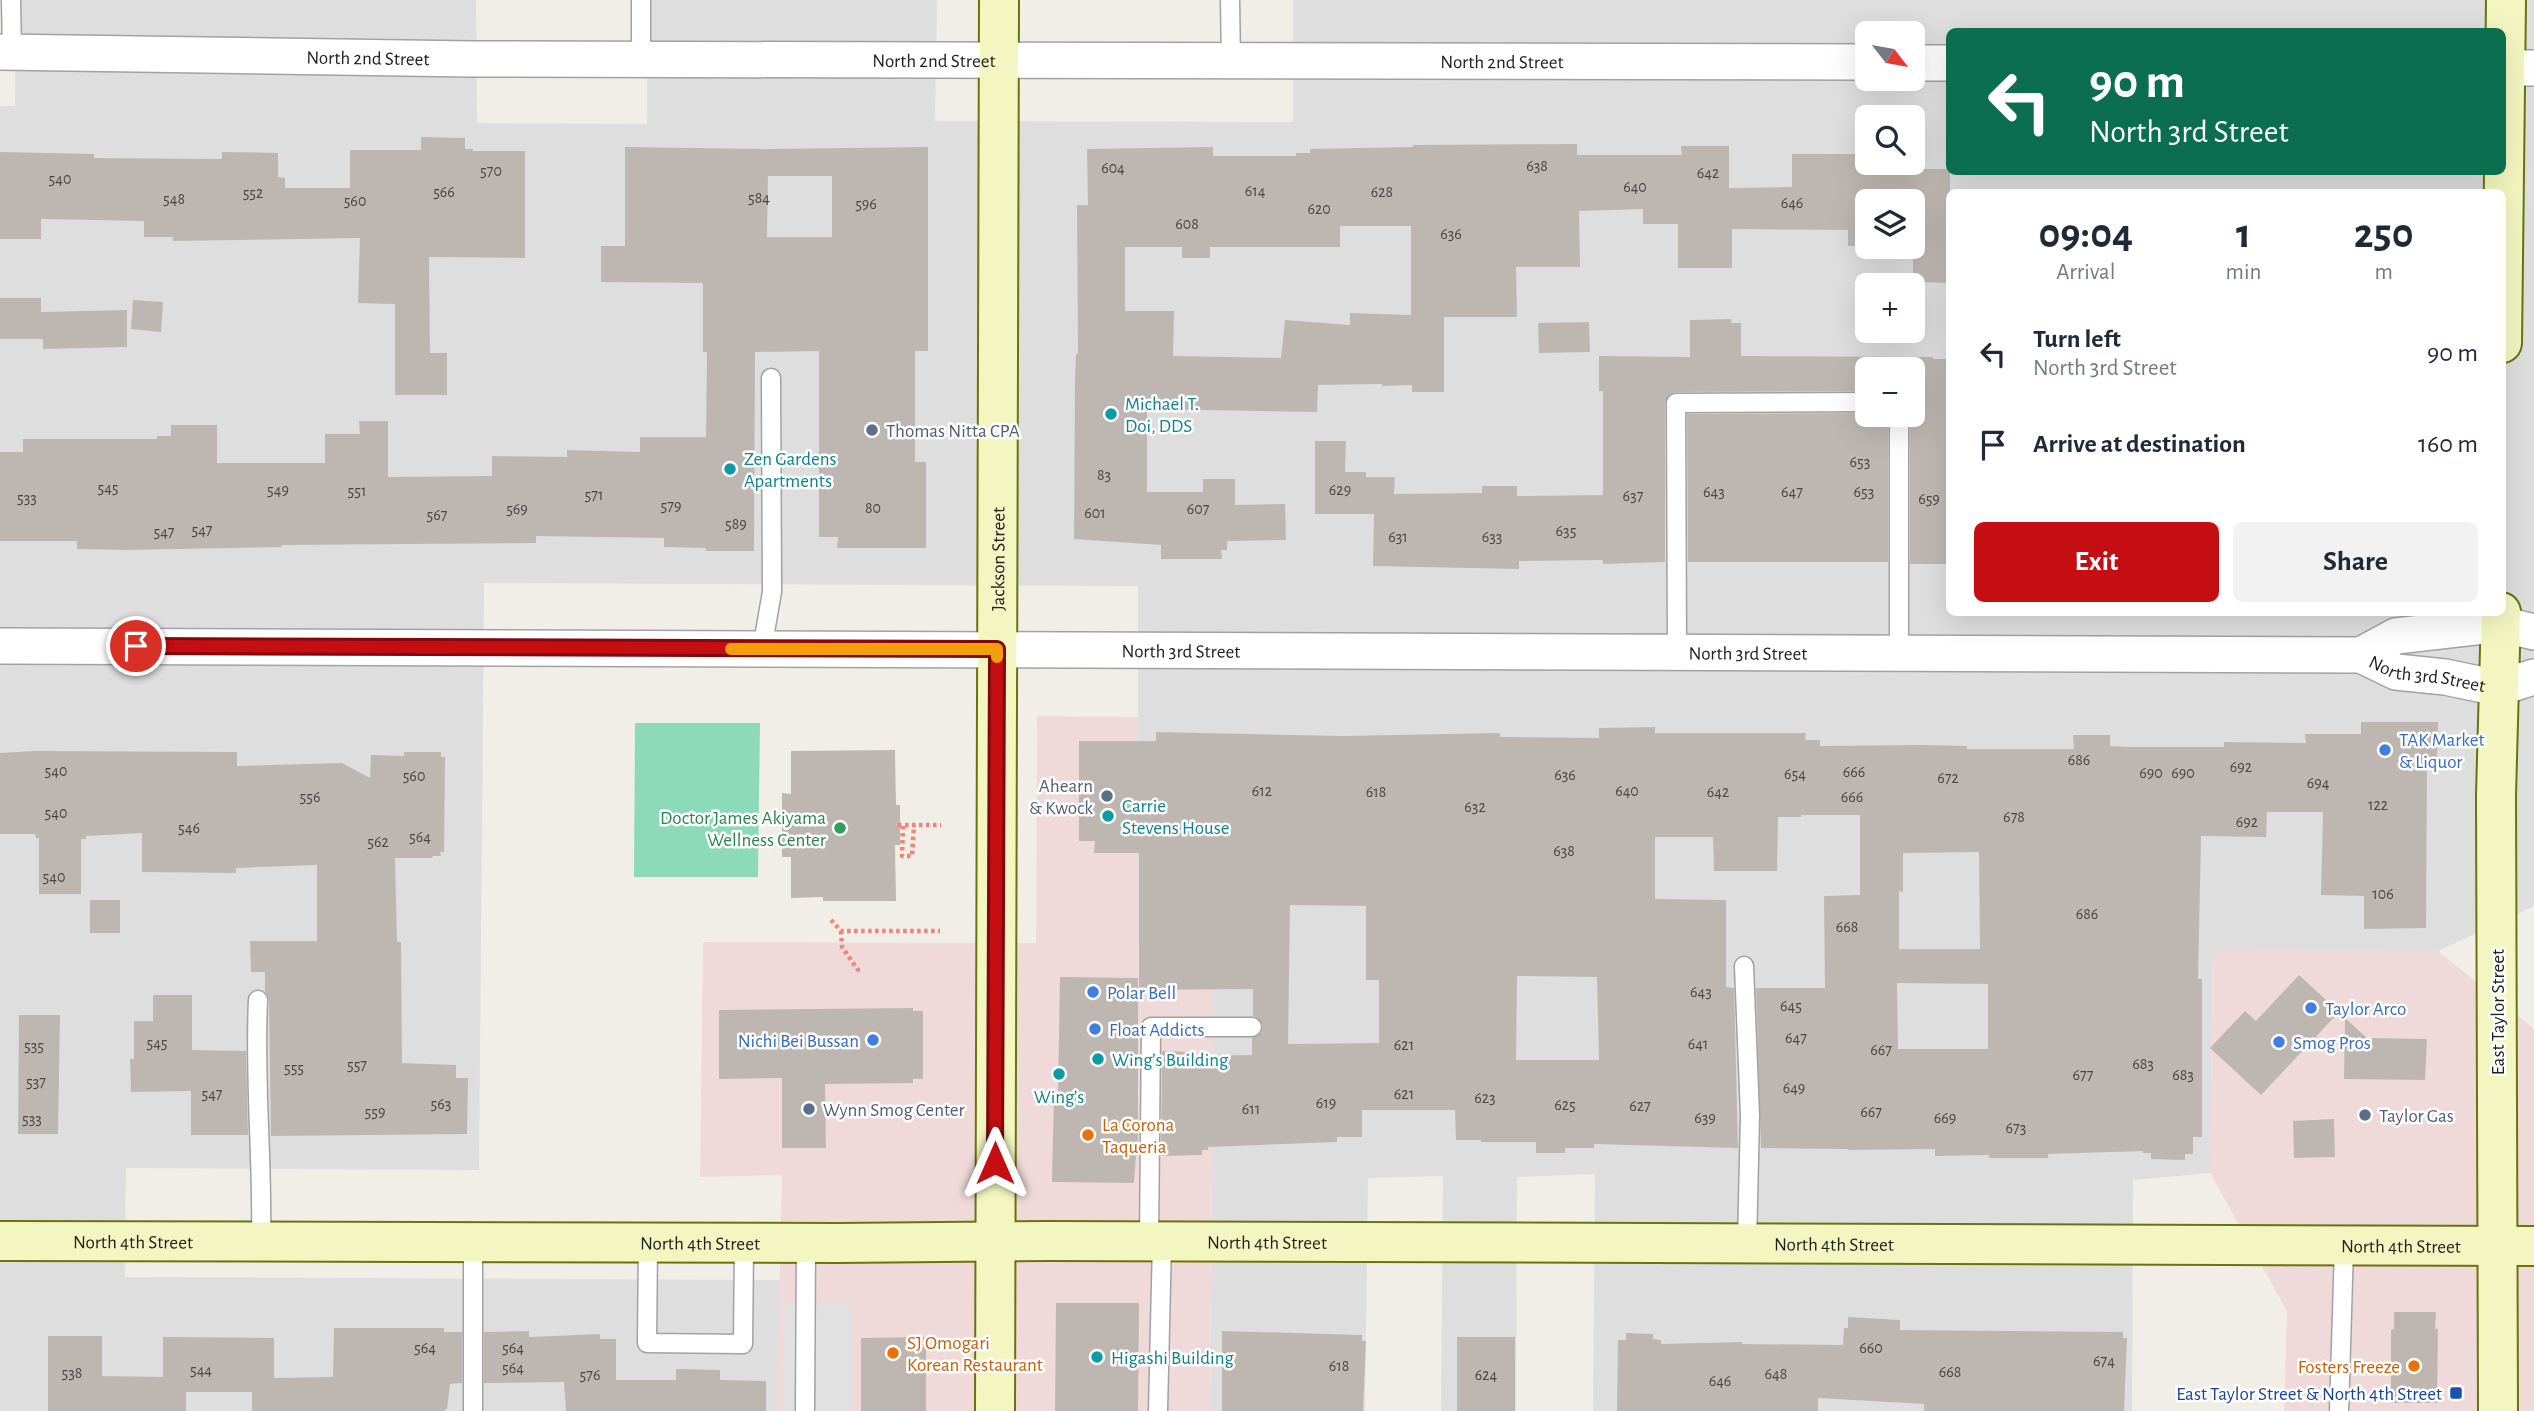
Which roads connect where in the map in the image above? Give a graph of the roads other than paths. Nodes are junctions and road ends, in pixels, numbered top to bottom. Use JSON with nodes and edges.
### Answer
{"nodes":[{"id":1,"x":11,"y":0,"type":"edge"},
{"id":2,"x":642,"y":0,"type":"edge"},
{"id":3,"x":999,"y":0,"type":"edge"},
{"id":4,"x":1230,"y":0,"type":"edge"},
{"id":5,"x":2506,"y":0,"type":"edge"},
{"id":6,"x":6,"y":52,"type":"edge"},
{"id":7,"x":641,"y":60,"type":"junction"},
{"id":8,"x":999,"y":61,"type":"junction"},
{"id":9,"x":1231,"y":62,"type":"junction"},
{"id":10,"x":1855,"y":62,"type":"edge"},
{"id":11,"x":1925,"y":63,"type":"edge"},
{"id":12,"x":1946,"y":63,"type":"edge"},
{"id":13,"x":2514,"y":68,"type":"edge"},
{"id":14,"x":2506,"y":252,"type":"edge"},
{"id":15,"x":771,"y":378,"type":"dead end"},
{"id":16,"x":1855,"y":402,"type":"edge"},
{"id":17,"x":1899,"y":427,"type":"edge"},
{"id":18,"x":2512,"y":623,"type":"edge"},
{"id":19,"x":0,"y":646,"type":"edge"},
{"id":20,"x":762,"y":649,"type":"junction"},
{"id":21,"x":997,"y":649,"type":"junction"},
{"id":22,"x":1677,"y":652,"type":"junction"},
{"id":23,"x":1899,"y":653,"type":"junction"},
{"id":24,"x":2361,"y":655,"type":"junction"},
{"id":25,"x":2534,"y":677,"type":"edge"},
{"id":26,"x":2498,"y":688,"type":"junction"},
{"id":27,"x":1744,"y":966,"type":"dead end"},
{"id":28,"x":258,"y":1000,"type":"dead end"},
{"id":29,"x":1252,"y":1027,"type":"dead end"},
{"id":30,"x":0,"y":1241,"type":"edge"},
{"id":31,"x":261,"y":1242,"type":"junction"},
{"id":32,"x":473,"y":1242,"type":"junction"},
{"id":33,"x":648,"y":1242,"type":"junction"},
{"id":34,"x":996,"y":1242,"type":"junction"},
{"id":35,"x":1156,"y":1242,"type":"junction"},
{"id":36,"x":744,"y":1243,"type":"junction"},
{"id":37,"x":806,"y":1243,"type":"junction"},
{"id":38,"x":1747,"y":1245,"type":"junction"},
{"id":39,"x":2497,"y":1246,"type":"junction"},
{"id":40,"x":2534,"y":1246,"type":"edge"},
{"id":41,"x":2344,"y":1247,"type":"junction"},
{"id":42,"x":473,"y":1411,"type":"edge"},
{"id":43,"x":805,"y":1411,"type":"edge"},
{"id":44,"x":995,"y":1411,"type":"edge"},
{"id":45,"x":1158,"y":1411,"type":"edge"},
{"id":46,"x":2339,"y":1411,"type":"edge"},
{"id":47,"x":2498,"y":1411,"type":"edge"}],
"edges":[{"from":1,"to":6,"type":"lane"},
{"from":2,"to":7,"type":"lane"},
{"from":3,"to":8,"type":"main road","name":"Jackson Street"},
{"from":4,"to":9,"type":"lane"},
{"from":5,"to":13,"type":"main road"},
{"from":6,"to":7,"type":"street","name":"North 2nd Street"},
{"from":7,"to":8,"type":"street","name":"North 2nd Street"},
{"from":8,"to":9,"type":"street","name":"North 2nd Street"},
{"from":8,"to":21,"type":"main road","name":"Jackson Street"},
{"from":9,"to":10,"type":"street","name":"North 2nd Street"},
{"from":11,"to":12,"type":"street"},
{"from":13,"to":14,"type":"main road"},
{"from":15,"to":20,"type":"lane"},
{"from":16,"to":22,"type":"lane"},
{"from":17,"to":23,"type":"lane"},
{"from":18,"to":24,"type":"street","name":"North 3rd Street"},
{"from":18,"to":26,"type":"main road","name":"East Taylor Street"},
{"from":19,"to":20,"type":"street","name":"North 3rd Street"},
{"from":20,"to":21,"type":"street","name":"North 3rd Street"},
{"from":21,"to":22,"type":"street","name":"North 3rd Street"},
{"from":21,"to":34,"type":"main road","name":"Jackson Street"},
{"from":22,"to":23,"type":"street","name":"North 3rd Street"},
{"from":23,"to":24,"type":"street","name":"North 3rd Street"},
{"from":24,"to":26,"type":"street","name":"North 3rd Street"},
{"from":25,"to":26,"type":"street","name":"North 3rd Street"},
{"from":26,"to":39,"type":"main road","name":"East Taylor Street"},
{"from":27,"to":38,"type":"lane"},
{"from":28,"to":31,"type":"lane"},
{"from":29,"to":35,"type":"lane"},
{"from":30,"to":31,"type":"main road","name":"North 4th Street"},
{"from":31,"to":32,"type":"main road","name":"North 4th Street"},
{"from":32,"to":33,"type":"main road","name":"North 4th Street"},
{"from":32,"to":42,"type":"lane"},
{"from":33,"to":36,"type":"main road","name":"North 4th Street"},
{"from":33,"to":36,"type":"lane"},
{"from":34,"to":35,"type":"main road","name":"North 4th Street"},
{"from":34,"to":37,"type":"main road","name":"North 4th Street"},
{"from":34,"to":44,"type":"main road","name":"Jackson Street"},
{"from":35,"to":38,"type":"main road","name":"North 4th Street"},
{"from":35,"to":45,"type":"lane"},
{"from":36,"to":37,"type":"main road","name":"North 4th Street"},
{"from":37,"to":43,"type":"lane"},
{"from":38,"to":41,"type":"main road","name":"North 4th Street"},
{"from":39,"to":40,"type":"main road","name":"North 4th Street"},
{"from":39,"to":41,"type":"main road","name":"North 4th Street"},
{"from":39,"to":47,"type":"main road","name":"East Taylor Street"},
{"from":41,"to":46,"type":"lane"}]}
